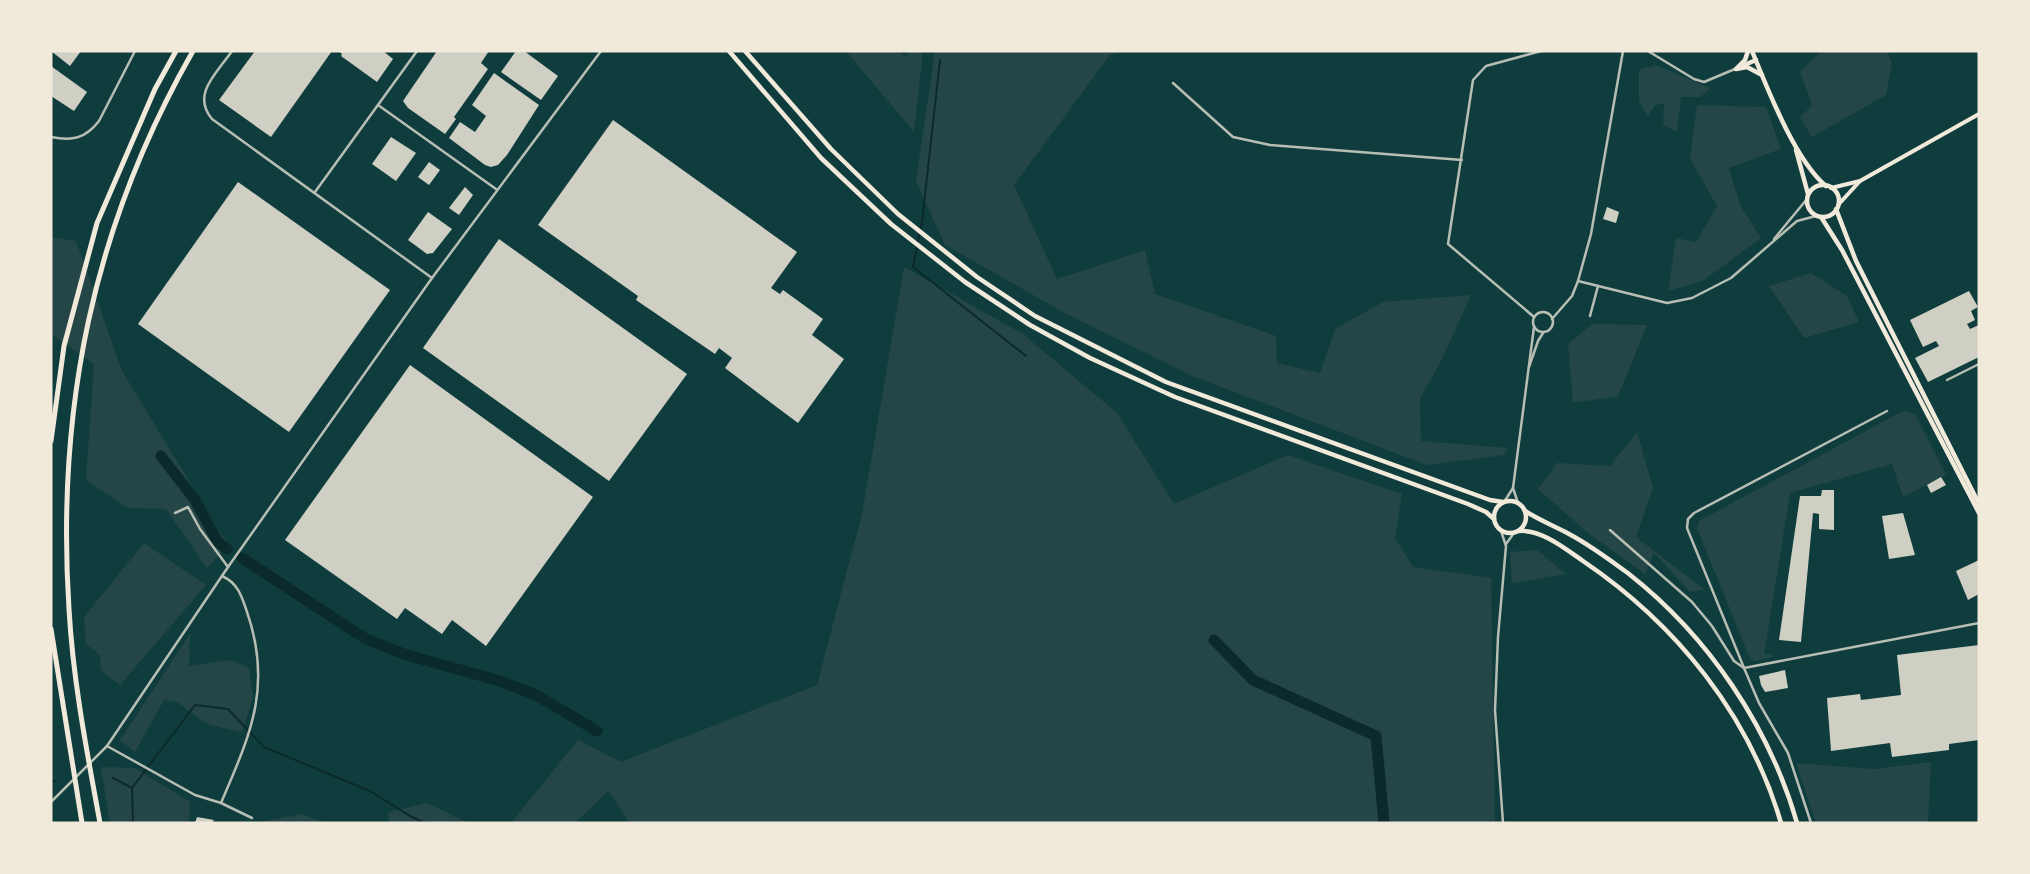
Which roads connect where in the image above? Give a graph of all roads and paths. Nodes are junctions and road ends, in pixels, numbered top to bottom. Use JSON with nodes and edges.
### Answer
{"nodes":[{"id":1,"x":135,"y":51,"type":"edge"},
{"id":2,"x":175,"y":51,"type":"edge"},
{"id":3,"x":193,"y":51,"type":"edge"},
{"id":4,"x":232,"y":51,"type":"edge"},
{"id":5,"x":417,"y":51,"type":"edge"},
{"id":6,"x":601,"y":51,"type":"edge"},
{"id":7,"x":729,"y":51,"type":"edge"},
{"id":8,"x":745,"y":51,"type":"edge"},
{"id":9,"x":1540,"y":51,"type":"edge"},
{"id":10,"x":1623,"y":51,"type":"edge"},
{"id":11,"x":1648,"y":51,"type":"edge"},
{"id":12,"x":1748,"y":51,"type":"edge"},
{"id":13,"x":1752,"y":51,"type":"edge"},
{"id":14,"x":1756,"y":60,"type":"junction"},
{"id":15,"x":1736,"y":69,"type":"junction"},
{"id":16,"x":1763,"y":76,"type":"junction"},
{"id":17,"x":1173,"y":83,"type":"dead end"},
{"id":18,"x":378,"y":105,"type":"junction"},
{"id":19,"x":1977,"y":115,"type":"edge"},
{"id":20,"x":1979,"y":121,"type":"edge"},
{"id":21,"x":51,"y":137,"type":"edge"},
{"id":22,"x":1795,"y":146,"type":"junction"},
{"id":23,"x":1462,"y":160,"type":"junction"},
{"id":24,"x":1860,"y":181,"type":"junction"},
{"id":25,"x":1829,"y":187,"type":"junction"},
{"id":26,"x":496,"y":189,"type":"junction"},
{"id":27,"x":315,"y":192,"type":"junction"},
{"id":28,"x":1808,"y":196,"type":"junction"},
{"id":29,"x":1837,"y":207,"type":"junction"},
{"id":30,"x":1818,"y":216,"type":"junction"},
{"id":31,"x":1769,"y":246,"type":"junction"},
{"id":32,"x":432,"y":278,"type":"junction"},
{"id":33,"x":1578,"y":282,"type":"junction"},
{"id":34,"x":1598,"y":286,"type":"junction"},
{"id":35,"x":1590,"y":316,"type":"dead end"},
{"id":36,"x":1534,"y":317,"type":"junction"},
{"id":37,"x":1552,"y":319,"type":"junction"},
{"id":38,"x":1534,"y":327,"type":"junction"},
{"id":39,"x":1543,"y":332,"type":"junction"},
{"id":40,"x":1979,"y":364,"type":"edge"},
{"id":41,"x":1528,"y":373,"type":"junction"},
{"id":42,"x":1947,"y":380,"type":"dead end"},
{"id":43,"x":1887,"y":411,"type":"dead end"},
{"id":44,"x":51,"y":441,"type":"edge"},
{"id":45,"x":1513,"y":488,"type":"junction"},
{"id":46,"x":1504,"y":502,"type":"junction"},
{"id":47,"x":1518,"y":503,"type":"junction"},
{"id":48,"x":1979,"y":504,"type":"edge"},
{"id":49,"x":1525,"y":511,"type":"junction"},
{"id":50,"x":175,"y":513,"type":"dead end"},
{"id":51,"x":1979,"y":513,"type":"edge"},
{"id":52,"x":1494,"y":519,"type":"junction"},
{"id":53,"x":1610,"y":530,"type":"dead end"},
{"id":54,"x":1501,"y":531,"type":"junction"},
{"id":55,"x":1516,"y":532,"type":"junction"},
{"id":56,"x":1506,"y":546,"type":"junction"},
{"id":57,"x":228,"y":567,"type":"junction"},
{"id":58,"x":222,"y":576,"type":"junction"},
{"id":59,"x":1979,"y":624,"type":"edge"},
{"id":60,"x":51,"y":629,"type":"edge"},
{"id":61,"x":1744,"y":668,"type":"junction"},
{"id":62,"x":107,"y":746,"type":"junction"},
{"id":63,"x":51,"y":802,"type":"edge"},
{"id":64,"x":221,"y":803,"type":"junction"},
{"id":65,"x":252,"y":818,"type":"dead end"},
{"id":66,"x":82,"y":823,"type":"edge"},
{"id":67,"x":100,"y":823,"type":"edge"},
{"id":68,"x":1503,"y":823,"type":"edge"},
{"id":69,"x":1781,"y":823,"type":"edge"},
{"id":70,"x":1797,"y":823,"type":"edge"},
{"id":71,"x":1811,"y":823,"type":"edge"}],
"edges":[{"from":1,"to":21,"type":"street"},
{"from":2,"to":44,"type":"highway"},
{"from":3,"to":67,"type":"highway"},
{"from":4,"to":27,"type":"street"},
{"from":5,"to":18,"type":"street"},
{"from":6,"to":26,"type":"street"},
{"from":7,"to":52,"type":"main road"},
{"from":8,"to":46,"type":"main road"},
{"from":9,"to":23,"type":"street"},
{"from":10,"to":33,"type":"street"},
{"from":11,"to":15,"type":"street"},
{"from":12,"to":15,"type":"main road"},
{"from":13,"to":14,"type":"main road"},
{"from":14,"to":15,"type":"main road"},
{"from":14,"to":16,"type":"main road"},
{"from":15,"to":16,"type":"main road"},
{"from":16,"to":22,"type":"main road"},
{"from":17,"to":23,"type":"street"},
{"from":18,"to":26,"type":"street"},
{"from":18,"to":27,"type":"street"},
{"from":19,"to":20,"type":"street"},
{"from":19,"to":24,"type":"main road"},
{"from":22,"to":25,"type":"main road"},
{"from":22,"to":28,"type":"main road"},
{"from":23,"to":36,"type":"street"},
{"from":24,"to":25,"type":"main road"},
{"from":24,"to":29,"type":"main road"},
{"from":25,"to":28,"type":"main road"},
{"from":25,"to":29,"type":"main road"},
{"from":26,"to":32,"type":"street"},
{"from":27,"to":32,"type":"street"},
{"from":28,"to":30,"type":"main road"},
{"from":28,"to":31,"type":"street"},
{"from":29,"to":30,"type":"main road"},
{"from":29,"to":48,"type":"main road"},
{"from":30,"to":31,"type":"street"},
{"from":30,"to":51,"type":"main road"},
{"from":31,"to":34,"type":"street"},
{"from":32,"to":57,"type":"street"},
{"from":33,"to":34,"type":"street"},
{"from":33,"to":37,"type":"street"},
{"from":34,"to":35,"type":"street"},
{"from":36,"to":37,"type":"street"},
{"from":36,"to":38,"type":"street"},
{"from":37,"to":39,"type":"street"},
{"from":38,"to":39,"type":"street"},
{"from":38,"to":41,"type":"street"},
{"from":39,"to":41,"type":"street"},
{"from":40,"to":42,"type":"street"},
{"from":41,"to":45,"type":"street"},
{"from":43,"to":61,"type":"street"},
{"from":45,"to":46,"type":"street"},
{"from":45,"to":47,"type":"street"},
{"from":46,"to":47,"type":"main road"},
{"from":46,"to":52,"type":"main road"},
{"from":47,"to":49,"type":"main road"},
{"from":49,"to":55,"type":"main road"},
{"from":49,"to":70,"type":"main road"},
{"from":50,"to":57,"type":"street"},
{"from":52,"to":54,"type":"main road"},
{"from":53,"to":61,"type":"street"},
{"from":54,"to":55,"type":"main road"},
{"from":54,"to":56,"type":"street"},
{"from":55,"to":56,"type":"street"},
{"from":55,"to":69,"type":"main road"},
{"from":56,"to":68,"type":"street"},
{"from":57,"to":58,"type":"street"},
{"from":58,"to":62,"type":"street"},
{"from":58,"to":64,"type":"street"},
{"from":59,"to":61,"type":"street"},
{"from":60,"to":66,"type":"highway"},
{"from":61,"to":71,"type":"street"},
{"from":62,"to":63,"type":"street"},
{"from":62,"to":64,"type":"street"},
{"from":64,"to":65,"type":"street"}]}
